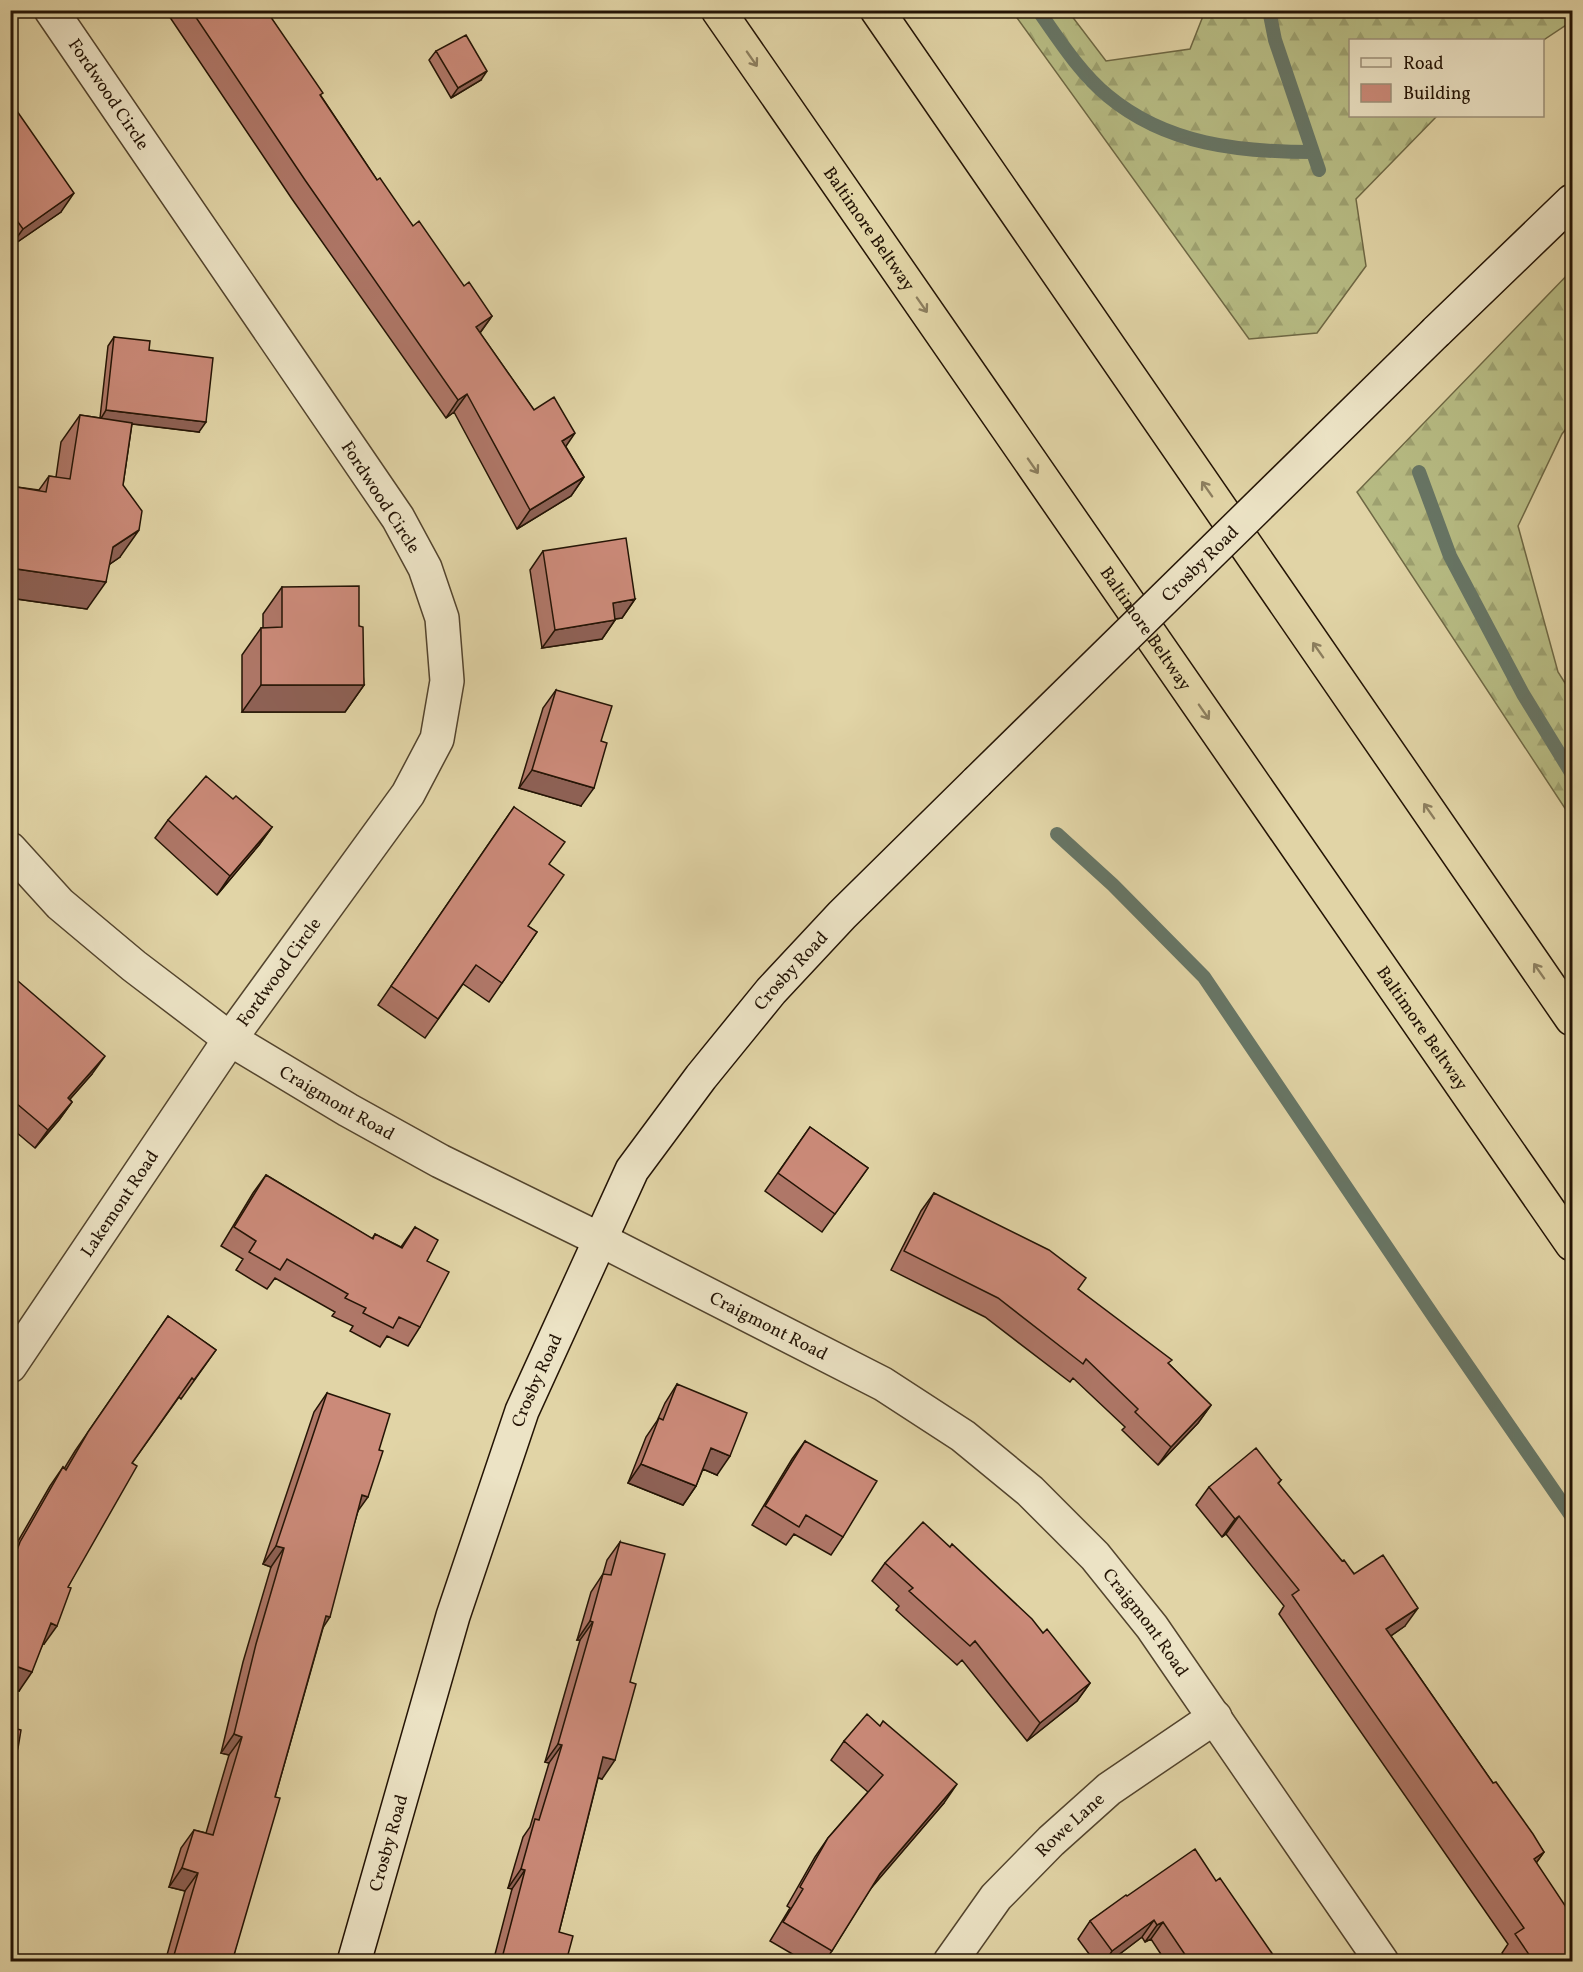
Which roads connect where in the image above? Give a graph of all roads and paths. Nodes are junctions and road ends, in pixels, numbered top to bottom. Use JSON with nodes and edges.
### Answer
{"nodes":[{"id":1,"x":51,"y":10,"type":"edge"},
{"id":2,"x":718,"y":10,"type":"edge"},
{"id":3,"x":877,"y":10,"type":"edge"},
{"id":4,"x":1572,"y":201,"type":"edge"},
{"id":5,"x":10,"y":849,"type":"edge"},
{"id":6,"x":1572,"y":1019,"type":"edge"},
{"id":7,"x":230,"y":1039,"type":"junction"},
{"id":8,"x":599,"y":1239,"type":"junction"},
{"id":9,"x":1572,"y":1244,"type":"edge"},
{"id":10,"x":10,"y":1366,"type":"edge"},
{"id":11,"x":1215,"y":1717,"type":"junction"},
{"id":12,"x":354,"y":1962,"type":"edge"},
{"id":13,"x":950,"y":1962,"type":"edge"},
{"id":14,"x":1382,"y":1962,"type":"edge"}],
"edges":[{"from":1,"to":7,"type":"street","name":"Fordwood Circle"},
{"from":2,"to":9,"type":"highway","name":"Baltimore Beltway","one_way":true},
{"from":6,"to":3,"type":"highway","one_way":true},
{"from":4,"to":8,"type":"street","name":"Crosby Road","bridge":true},
{"from":5,"to":7,"type":"street","name":"Craigmont Road"},
{"from":7,"to":8,"type":"street","name":"Craigmont Road"},
{"from":7,"to":10,"type":"street","name":"Lakemont Road"},
{"from":8,"to":11,"type":"street","name":"Craigmont Road"},
{"from":8,"to":12,"type":"street","name":"Crosby Road"},
{"from":11,"to":13,"type":"street","name":"Rowe Lane"},
{"from":11,"to":14,"type":"street","name":"Craigmont Road"}]}
